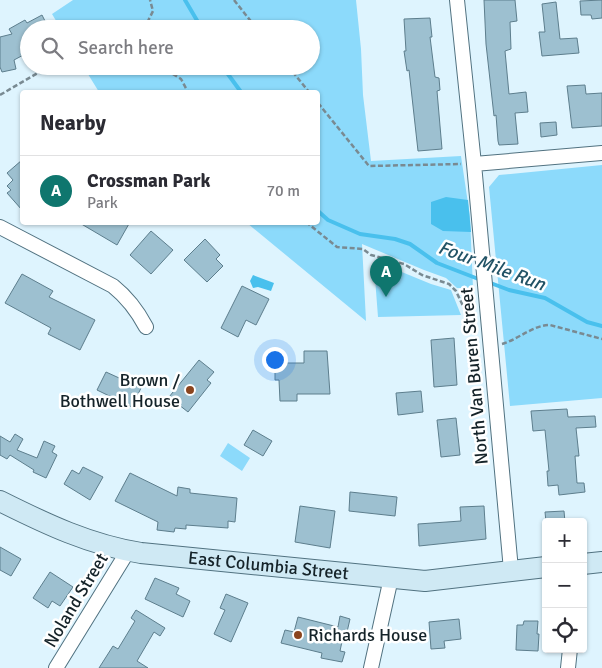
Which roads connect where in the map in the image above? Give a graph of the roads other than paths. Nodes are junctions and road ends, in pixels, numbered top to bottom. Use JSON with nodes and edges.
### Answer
{"nodes":[{"id":1,"x":457,"y":0,"type":"edge"},
{"id":2,"x":602,"y":153,"type":"edge"},
{"id":3,"x":474,"y":164,"type":"junction"},
{"id":4,"x":0,"y":227,"type":"edge"},
{"id":5,"x":146,"y":327,"type":"dead end"},
{"id":6,"x":0,"y":501,"type":"edge"},
{"id":7,"x":128,"y":551,"type":"junction"},
{"id":8,"x":602,"y":562,"type":"edge"},
{"id":9,"x":587,"y":564,"type":"edge"},
{"id":10,"x":542,"y":567,"type":"edge"},
{"id":11,"x":511,"y":570,"type":"junction"},
{"id":12,"x":392,"y":578,"type":"junction"},
{"id":13,"x":570,"y":653,"type":"edge"},
{"id":14,"x":56,"y":668,"type":"edge"},
{"id":15,"x":371,"y":668,"type":"edge"},
{"id":16,"x":568,"y":668,"type":"edge"}],
"edges":[{"from":1,"to":3,"type":"street","name":"North Van Buren Street"},
{"from":2,"to":3,"type":"street"},
{"from":3,"to":11,"type":"street","name":"North Van Buren Street"},
{"from":4,"to":5,"type":"street"},
{"from":6,"to":7,"type":"street","name":"East Columbia Street"},
{"from":7,"to":12,"type":"street","name":"East Columbia Street"},
{"from":7,"to":14,"type":"street","name":"Noland Street"},
{"from":8,"to":9,"type":"street"},
{"from":10,"to":11,"type":"street","name":"East Columbia Street"},
{"from":11,"to":12,"type":"street","name":"East Columbia Street"},
{"from":12,"to":15,"type":"street"},
{"from":13,"to":16,"type":"street"}]}
